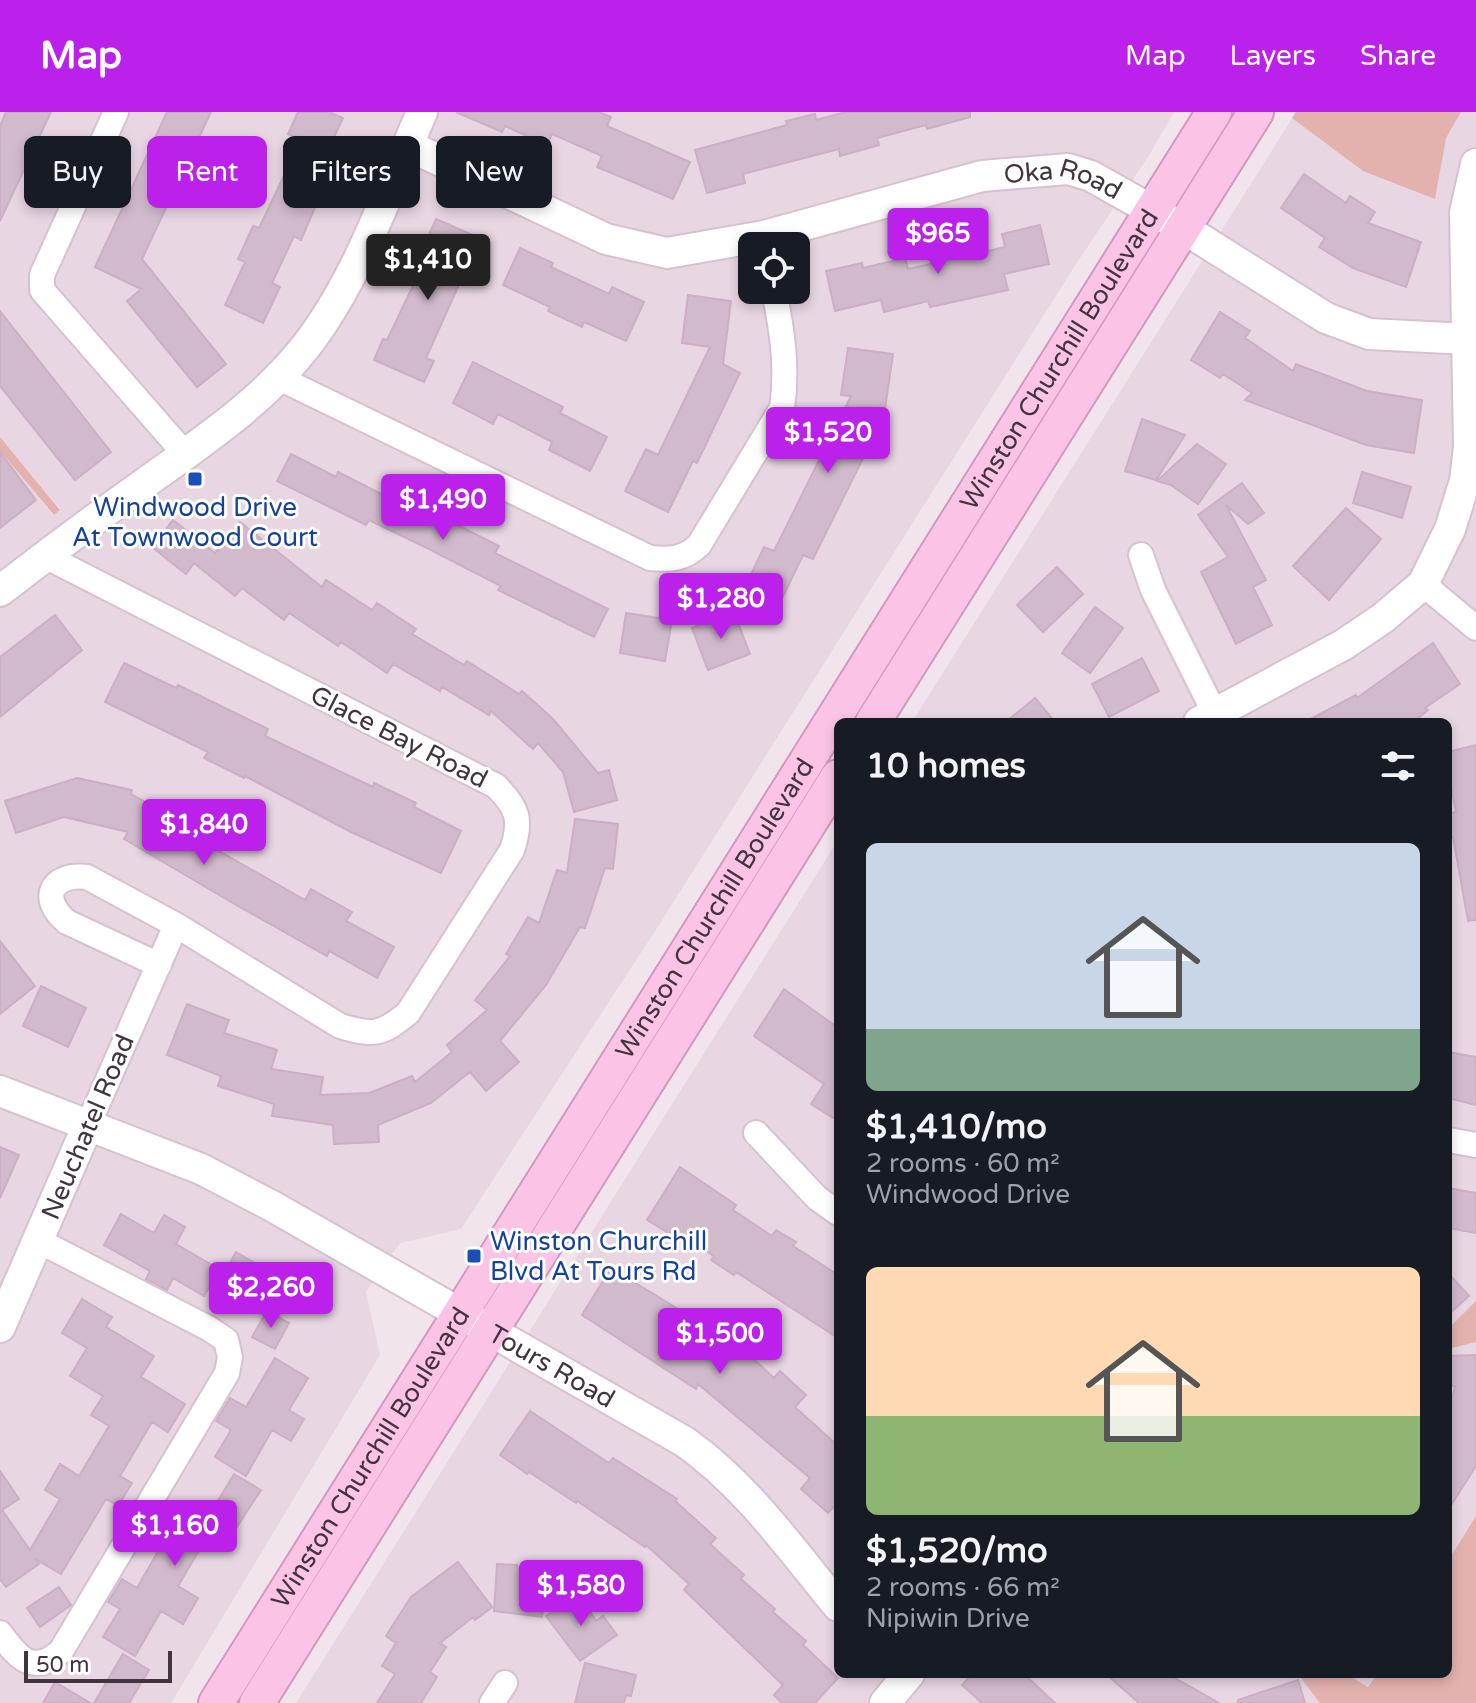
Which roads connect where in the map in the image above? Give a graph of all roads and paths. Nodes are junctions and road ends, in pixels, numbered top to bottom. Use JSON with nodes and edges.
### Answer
{"nodes":[{"id":1,"x":116,"y":112,"type":"edge"},
{"id":2,"x":422,"y":112,"type":"edge"},
{"id":3,"x":1214,"y":112,"type":"edge"},
{"id":4,"x":1256,"y":112,"type":"edge"},
{"id":5,"x":411,"y":136,"type":"edge"},
{"id":6,"x":420,"y":151,"type":"edge"},
{"id":7,"x":1476,"y":164,"type":"edge"},
{"id":8,"x":380,"y":208,"type":"edge"},
{"id":9,"x":1152,"y":211,"type":"junction"},
{"id":10,"x":1183,"y":228,"type":"junction"},
{"id":11,"x":795,"y":232,"type":"edge"},
{"id":12,"x":738,"y":244,"type":"edge"},
{"id":13,"x":777,"y":304,"type":"edge"},
{"id":14,"x":1468,"y":339,"type":"junction"},
{"id":15,"x":279,"y":378,"type":"junction"},
{"id":16,"x":185,"y":454,"type":"junction"},
{"id":17,"x":1141,"y":555,"type":"dead end"},
{"id":18,"x":45,"y":556,"type":"junction"},
{"id":19,"x":1423,"y":584,"type":"junction"},
{"id":20,"x":0,"y":591,"type":"edge"},
{"id":21,"x":1476,"y":628,"type":"edge"},
{"id":22,"x":876,"y":718,"type":"edge"},
{"id":23,"x":1211,"y":718,"type":"edge"},
{"id":24,"x":1213,"y":718,"type":"edge"},
{"id":25,"x":834,"y":783,"type":"edge"},
{"id":26,"x":176,"y":925,"type":"junction"},
{"id":27,"x":159,"y":965,"type":"junction"},
{"id":28,"x":0,"y":1091,"type":"edge"},
{"id":29,"x":88,"y":1125,"type":"junction"},
{"id":30,"x":756,"y":1133,"type":"dead end"},
{"id":31,"x":1452,"y":1141,"type":"edge"},
{"id":32,"x":1476,"y":1145,"type":"edge"},
{"id":33,"x":834,"y":1210,"type":"edge"},
{"id":34,"x":39,"y":1241,"type":"junction"},
{"id":35,"x":461,"y":1312,"type":"junction"},
{"id":36,"x":0,"y":1327,"type":"edge"},
{"id":37,"x":491,"y":1330,"type":"junction"},
{"id":38,"x":834,"y":1601,"type":"edge"},
{"id":39,"x":0,"y":1633,"type":"edge"},
{"id":40,"x":216,"y":1703,"type":"edge"},
{"id":41,"x":257,"y":1703,"type":"edge"}],
"edges":[{"from":1,"to":16,"type":"street"},
{"from":2,"to":5,"type":"street"},
{"from":3,"to":9,"type":"main road","name":"Winston Churchill Boulevard"},
{"from":4,"to":10,"type":"main road","name":"Winston Churchill Boulevard"},
{"from":6,"to":12,"type":"street","name":"Oka Road"},
{"from":7,"to":14,"type":"street"},
{"from":8,"to":15,"type":"street"},
{"from":9,"to":10,"type":"street","name":"Oka Road"},
{"from":9,"to":11,"type":"street","name":"Oka Road"},
{"from":9,"to":35,"type":"main road","name":"Winston Churchill Boulevard"},
{"from":10,"to":14,"type":"street","name":"Oka Road"},
{"from":10,"to":22,"type":"main road","name":"Winston Churchill Boulevard"},
{"from":13,"to":15,"type":"street"},
{"from":14,"to":19,"type":"street"},
{"from":15,"to":16,"type":"street"},
{"from":16,"to":18,"type":"street"},
{"from":17,"to":23,"type":"street"},
{"from":18,"to":20,"type":"street"},
{"from":18,"to":26,"type":"street","name":"Glace Bay Road"},
{"from":19,"to":21,"type":"street"},
{"from":19,"to":24,"type":"street"},
{"from":25,"to":37,"type":"main road","name":"Winston Churchill Boulevard"},
{"from":26,"to":27,"type":"street","name":"Neuchatel Road"},
{"from":26,"to":27,"type":"street","name":"Glace Bay Road"},
{"from":27,"to":29,"type":"street","name":"Neuchatel Road"},
{"from":28,"to":29,"type":"street","name":"Tours Road"},
{"from":29,"to":34,"type":"street","name":"Neuchatel Road"},
{"from":29,"to":35,"type":"street","name":"Tours Road"},
{"from":30,"to":33,"type":"street"},
{"from":31,"to":32,"type":"street"},
{"from":34,"to":36,"type":"street","name":"Neuchatel Road"},
{"from":34,"to":39,"type":"street"},
{"from":35,"to":37,"type":"street","name":"Tours Road"},
{"from":35,"to":40,"type":"main road","name":"Winston Churchill Boulevard"},
{"from":37,"to":38,"type":"street","name":"Tours Road"},
{"from":37,"to":41,"type":"main road","name":"Winston Churchill Boulevard"}]}
